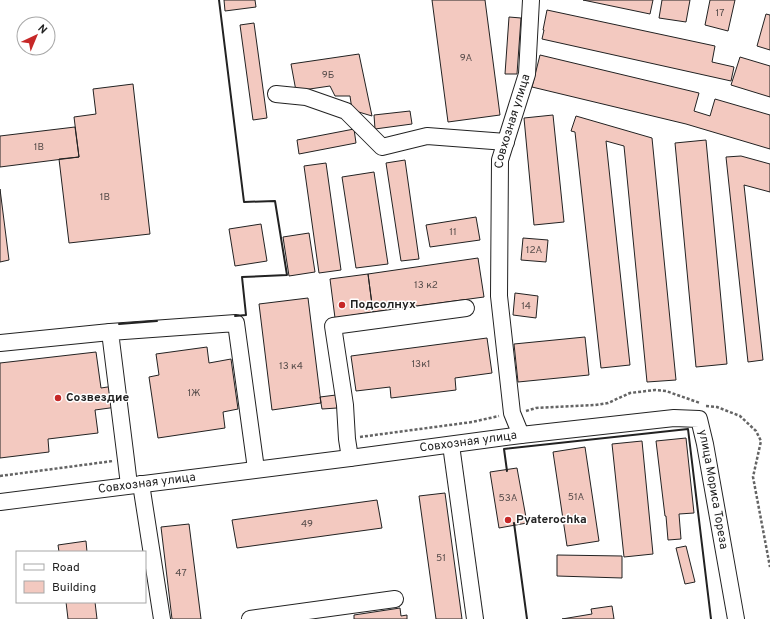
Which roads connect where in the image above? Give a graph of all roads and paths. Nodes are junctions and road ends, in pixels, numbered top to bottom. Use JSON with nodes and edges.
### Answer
{"nodes":[{"id":1,"x":531,"y":0,"type":"edge"},
{"id":2,"x":276,"y":94,"type":"dead end"},
{"id":3,"x":506,"y":142,"type":"junction"},
{"id":4,"x":466,"y":308,"type":"dead end"},
{"id":5,"x":110,"y":332,"type":"junction"},
{"id":6,"x":0,"y":342,"type":"edge"},
{"id":7,"x":512,"y":413,"type":"junction"},
{"id":8,"x":521,"y":435,"type":"junction"},
{"id":9,"x":347,"y":439,"type":"junction"},
{"id":10,"x":451,"y":444,"type":"junction"},
{"id":11,"x":350,"y":458,"type":"junction"},
{"id":12,"x":126,"y":460,"type":"junction"},
{"id":13,"x":256,"y":469,"type":"junction"},
{"id":14,"x":0,"y":476,"type":"edge"},
{"id":15,"x":135,"y":484,"type":"junction"},
{"id":16,"x":0,"y":502,"type":"edge"},
{"id":17,"x":770,"y":567,"type":"edge"},
{"id":18,"x":395,"y":599,"type":"dead end"},
{"id":19,"x":162,"y":619,"type":"edge"},
{"id":20,"x":250,"y":619,"type":"edge"},
{"id":21,"x":475,"y":619,"type":"edge"},
{"id":22,"x":736,"y":619,"type":"edge"}],
"edges":[{"from":1,"to":3,"type":"street","name":"Совхозная улица"},
{"from":2,"to":3,"type":"street"},
{"from":3,"to":7,"type":"street","name":"Совхозная улица"},
{"from":4,"to":9,"type":"street"},
{"from":5,"to":6,"type":"street"},
{"from":5,"to":12,"type":"street"},
{"from":5,"to":13,"type":"street"},
{"from":7,"to":8,"type":"street","name":"Совхозная улица"},
{"from":7,"to":9,"type":"path"},
{"from":7,"to":17,"type":"path"},
{"from":8,"to":10,"type":"street","name":"Совхозная улица"},
{"from":8,"to":22,"type":"street","name":"улица Мориса Тореза"},
{"from":9,"to":11,"type":"street"},
{"from":10,"to":11,"type":"street","name":"Совхозная улица"},
{"from":10,"to":21,"type":"street"},
{"from":11,"to":13,"type":"street","name":"Совхозная улица"},
{"from":12,"to":14,"type":"path"},
{"from":12,"to":15,"type":"street"},
{"from":13,"to":15,"type":"street","name":"Совхозная улица"},
{"from":15,"to":16,"type":"street","name":"Совхозная улица"},
{"from":15,"to":19,"type":"street"},
{"from":18,"to":20,"type":"street"}]}
